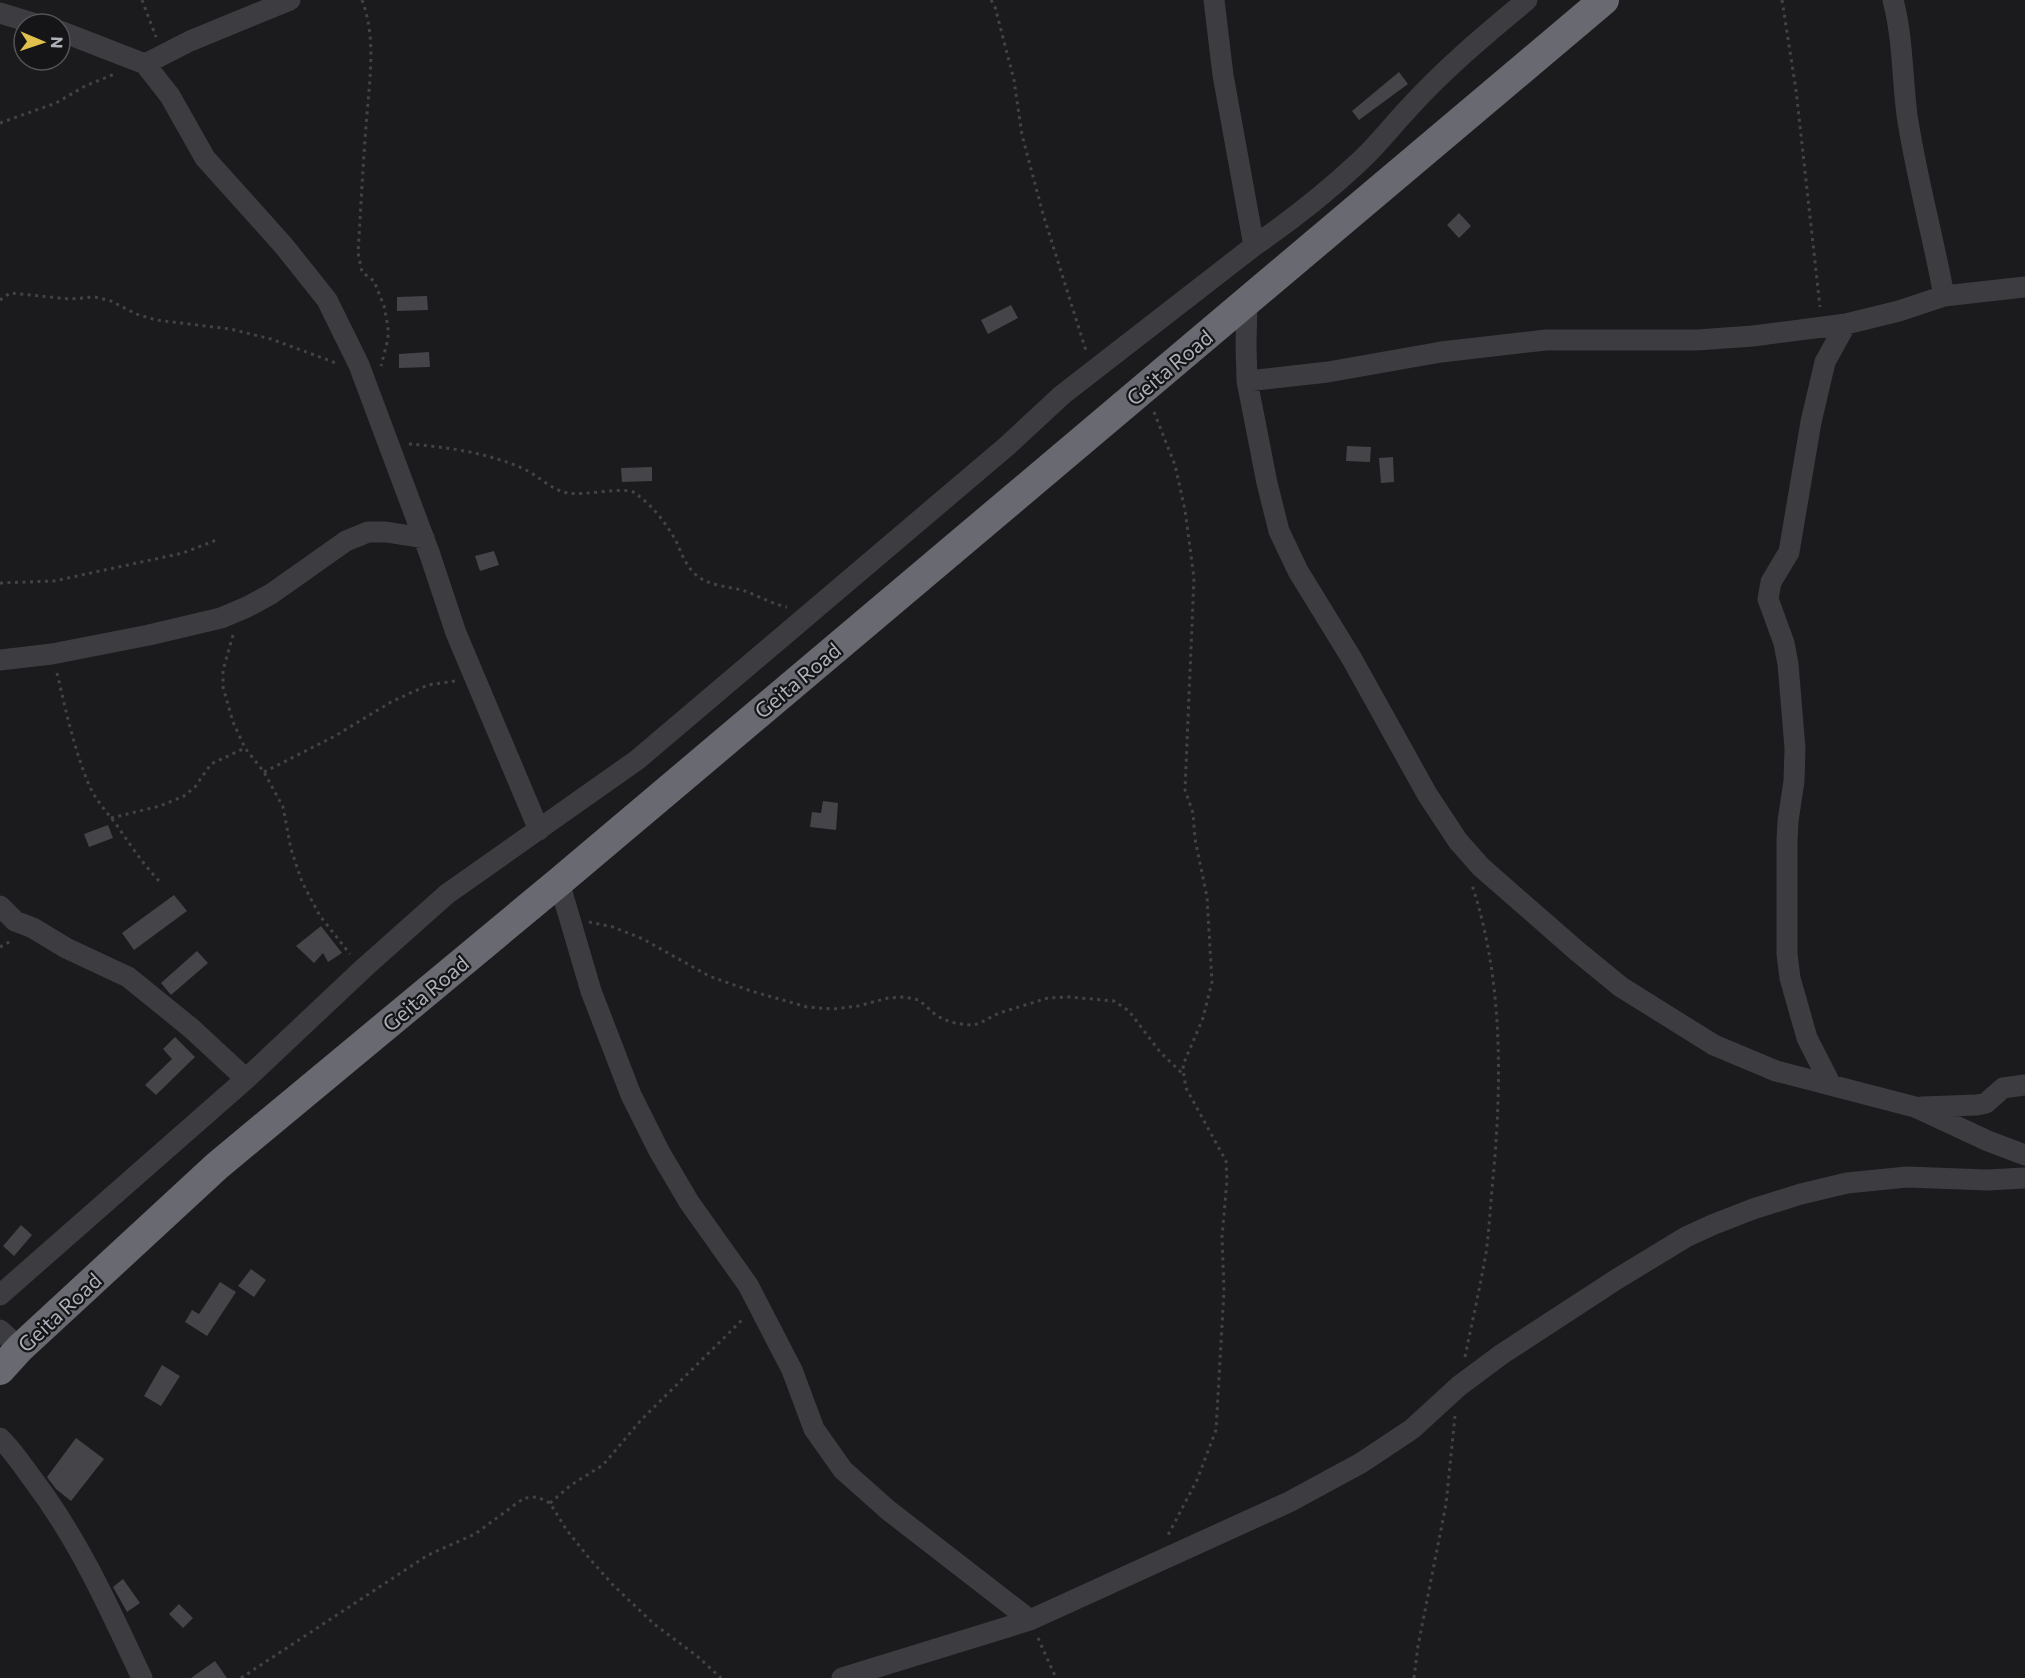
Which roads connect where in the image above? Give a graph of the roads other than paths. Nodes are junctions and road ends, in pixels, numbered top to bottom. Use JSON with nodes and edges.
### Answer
{"nodes":[{"id":1,"x":290,"y":0,"type":"edge"},
{"id":2,"x":1214,"y":0,"type":"edge"},
{"id":3,"x":1527,"y":0,"type":"edge"},
{"id":4,"x":1604,"y":0,"type":"edge"},
{"id":5,"x":1893,"y":0,"type":"edge"},
{"id":6,"x":72,"y":35,"type":"edge"},
{"id":7,"x":155,"y":59,"type":"junction"},
{"id":8,"x":1254,"y":246,"type":"junction"},
{"id":9,"x":2025,"y":287,"type":"edge"},
{"id":10,"x":1944,"y":296,"type":"junction"},
{"id":11,"x":1247,"y":302,"type":"junction"},
{"id":12,"x":1846,"y":324,"type":"junction"},
{"id":13,"x":1247,"y":381,"type":"junction"},
{"id":14,"x":424,"y":538,"type":"junction"},
{"id":15,"x":0,"y":660,"type":"edge"},
{"id":16,"x":539,"y":830,"type":"junction"},
{"id":17,"x":559,"y":882,"type":"junction"},
{"id":18,"x":0,"y":906,"type":"edge"},
{"id":19,"x":246,"y":1079,"type":"junction"},
{"id":20,"x":1831,"y":1085,"type":"junction"},
{"id":21,"x":2025,"y":1085,"type":"edge"},
{"id":22,"x":1915,"y":1107,"type":"junction"},
{"id":23,"x":2025,"y":1155,"type":"edge"},
{"id":24,"x":2025,"y":1178,"type":"edge"},
{"id":25,"x":0,"y":1295,"type":"edge"},
{"id":26,"x":10,"y":1339,"type":"edge"},
{"id":27,"x":0,"y":1370,"type":"edge"},
{"id":28,"x":0,"y":1438,"type":"edge"},
{"id":29,"x":1030,"y":1620,"type":"junction"},
{"id":30,"x":142,"y":1678,"type":"edge"},
{"id":31,"x":842,"y":1678,"type":"edge"}],
"edges":[{"from":1,"to":7,"type":"street"},
{"from":2,"to":8,"type":"street"},
{"from":3,"to":8,"type":"street"},
{"from":4,"to":11,"type":"highway","name":"Geita Road"},
{"from":5,"to":10,"type":"street"},
{"from":6,"to":7,"type":"street"},
{"from":7,"to":14,"type":"street"},
{"from":8,"to":16,"type":"street"},
{"from":9,"to":10,"type":"street"},
{"from":10,"to":12,"type":"street"},
{"from":11,"to":13,"type":"street"},
{"from":11,"to":17,"type":"highway","name":"Geita Road"},
{"from":12,"to":13,"type":"street"},
{"from":12,"to":20,"type":"street"},
{"from":13,"to":20,"type":"street"},
{"from":14,"to":15,"type":"street"},
{"from":14,"to":16,"type":"street"},
{"from":16,"to":19,"type":"street"},
{"from":17,"to":26,"type":"highway","name":"Geita Road"},
{"from":17,"to":29,"type":"street"},
{"from":18,"to":19,"type":"street"},
{"from":19,"to":25,"type":"street"},
{"from":20,"to":22,"type":"street"},
{"from":21,"to":22,"type":"street"},
{"from":22,"to":23,"type":"street"},
{"from":24,"to":29,"type":"street"},
{"from":26,"to":27,"type":"highway","name":"Geita Road"},
{"from":28,"to":30,"type":"street"},
{"from":29,"to":31,"type":"street"}]}
